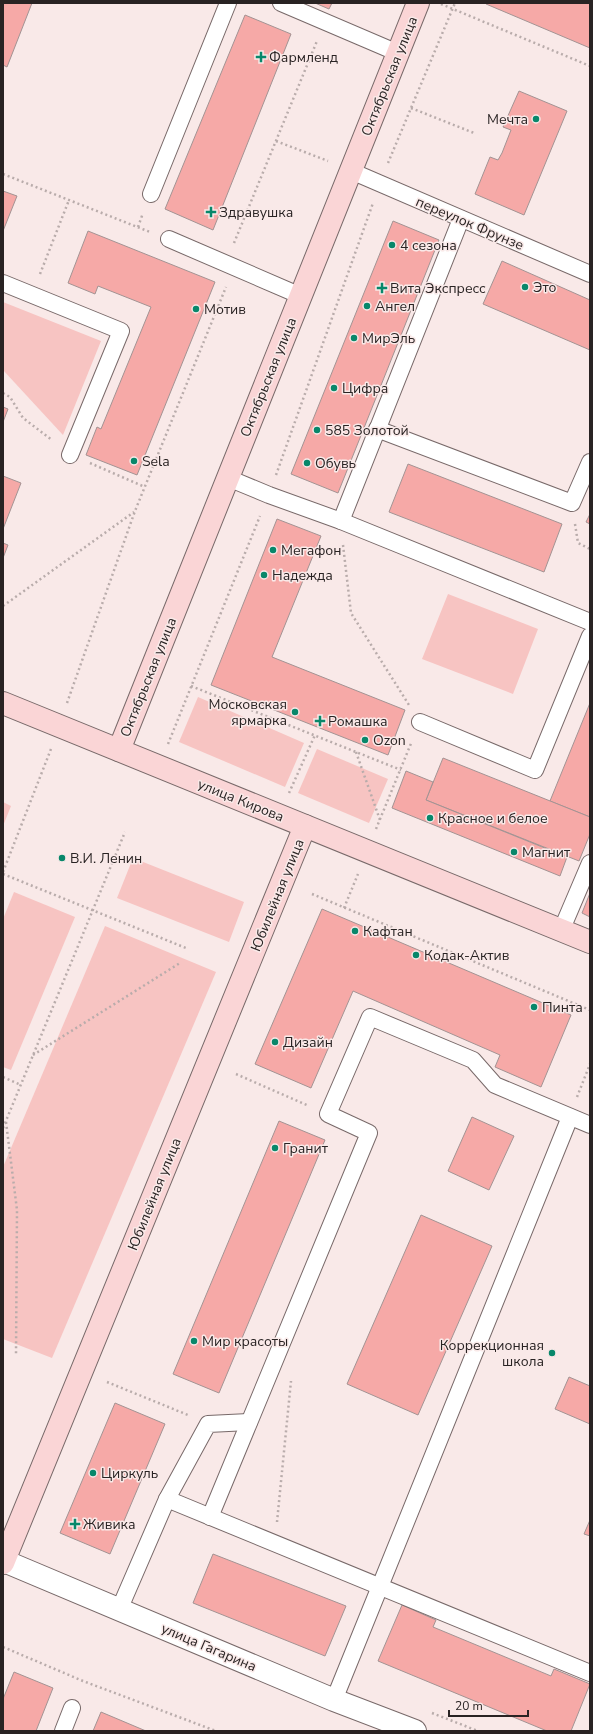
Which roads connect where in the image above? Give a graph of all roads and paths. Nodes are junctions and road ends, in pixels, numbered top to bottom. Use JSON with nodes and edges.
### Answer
{"nodes":[{"id":1,"x":228,"y":3,"type":"edge"},
{"id":2,"x":281,"y":3,"type":"edge"},
{"id":3,"x":418,"y":3,"type":"edge"},
{"id":4,"x":439,"y":3,"type":"edge"},
{"id":5,"x":455,"y":3,"type":"edge"},
{"id":6,"x":453,"y":8,"type":"junction"},
{"id":7,"x":325,"y":22,"type":"junction"},
{"id":8,"x":398,"y":53,"type":"junction"},
{"id":9,"x":590,"y":66,"type":"edge"},
{"id":10,"x":411,"y":108,"type":"junction"},
{"id":11,"x":474,"y":133,"type":"dead end"},
{"id":12,"x":276,"y":141,"type":"junction"},
{"id":13,"x":351,"y":171,"type":"junction"},
{"id":14,"x":3,"y":174,"type":"edge"},
{"id":15,"x":380,"y":184,"type":"junction"},
{"id":16,"x":151,"y":194,"type":"dead end"},
{"id":17,"x":70,"y":200,"type":"junction"},
{"id":18,"x":461,"y":219,"type":"junction"},
{"id":19,"x":169,"y":239,"type":"joint"},
{"id":20,"x":229,"y":265,"type":"junction"},
{"id":21,"x":590,"y":274,"type":"edge"},
{"id":22,"x":3,"y":283,"type":"edge"},
{"id":23,"x":31,"y":295,"type":"junction"},
{"id":24,"x":301,"y":296,"type":"junction"},
{"id":25,"x":3,"y":393,"type":"edge"},
{"id":26,"x":377,"y":429,"type":"junction"},
{"id":27,"x":70,"y":454,"type":"junction"},
{"id":28,"x":590,"y":462,"type":"edge"},
{"id":29,"x":228,"y":478,"type":"junction"},
{"id":30,"x":145,"y":487,"type":"junction"},
{"id":31,"x":269,"y":495,"type":"junction"},
{"id":32,"x":572,"y":503,"type":"junction"},
{"id":33,"x":135,"y":511,"type":"junction"},
{"id":34,"x":341,"y":521,"type":"junction"},
{"id":35,"x":590,"y":549,"type":"edge"},
{"id":36,"x":3,"y":606,"type":"edge"},
{"id":37,"x":590,"y":622,"type":"edge"},
{"id":38,"x":590,"y":636,"type":"edge"},
{"id":39,"x":191,"y":686,"type":"junction"},
{"id":40,"x":3,"y":703,"type":"edge"},
{"id":41,"x":420,"y":722,"type":"junction"},
{"id":42,"x":60,"y":726,"type":"junction"},
{"id":43,"x":314,"y":735,"type":"junction"},
{"id":44,"x":167,"y":747,"type":"dead end"},
{"id":45,"x":119,"y":750,"type":"junction"},
{"id":46,"x":356,"y":752,"type":"junction"},
{"id":47,"x":401,"y":770,"type":"junction"},
{"id":48,"x":287,"y":798,"type":"dead end"},
{"id":49,"x":380,"y":821,"type":"junction"},
{"id":50,"x":305,"y":826,"type":"junction"},
{"id":51,"x":125,"y":832,"type":"dead end"},
{"id":52,"x":367,"y":851,"type":"junction"},
{"id":53,"x":590,"y":863,"type":"edge"},
{"id":54,"x":3,"y":873,"type":"edge"},
{"id":55,"x":312,"y":894,"type":"dead end"},
{"id":56,"x":344,"y":908,"type":"junction"},
{"id":57,"x":93,"y":910,"type":"junction"},
{"id":58,"x":561,"y":931,"type":"junction"},
{"id":59,"x":590,"y":942,"type":"edge"},
{"id":60,"x":186,"y":948,"type":"dead end"},
{"id":61,"x":180,"y":963,"type":"dead end"},
{"id":62,"x":590,"y":1010,"type":"edge"},
{"id":63,"x":33,"y":1056,"type":"junction"},
{"id":64,"x":590,"y":1064,"type":"edge"},
{"id":65,"x":236,"y":1074,"type":"dead end"},
{"id":66,"x":3,"y":1077,"type":"edge"},
{"id":67,"x":21,"y":1085,"type":"junction"},
{"id":68,"x":328,"y":1114,"type":"junction"},
{"id":69,"x":570,"y":1117,"type":"junction"},
{"id":70,"x":6,"y":1122,"type":"junction"},
{"id":71,"x":590,"y":1125,"type":"edge"},
{"id":72,"x":3,"y":1128,"type":"edge"},
{"id":73,"x":16,"y":1355,"type":"dead end"},
{"id":74,"x":292,"y":1378,"type":"dead end"},
{"id":75,"x":107,"y":1382,"type":"dead end"},
{"id":76,"x":249,"y":1422,"type":"junction"},
{"id":77,"x":208,"y":1424,"type":"junction"},
{"id":78,"x":167,"y":1498,"type":"junction"},
{"id":79,"x":210,"y":1517,"type":"junction"},
{"id":80,"x":274,"y":1543,"type":"junction"},
{"id":81,"x":3,"y":1562,"type":"edge"},
{"id":82,"x":381,"y":1587,"type":"junction"},
{"id":83,"x":119,"y":1610,"type":"junction"},
{"id":84,"x":3,"y":1647,"type":"edge"},
{"id":85,"x":590,"y":1673,"type":"edge"},
{"id":86,"x":334,"y":1700,"type":"junction"},
{"id":87,"x":72,"y":1708,"type":"dead end"},
{"id":88,"x":406,"y":1729,"type":"edge"},
{"id":89,"x":63,"y":1731,"type":"edge"},
{"id":90,"x":216,"y":1731,"type":"edge"}],
"edges":[{"from":1,"to":16,"type":"lane"},
{"from":2,"to":7,"type":"lane"},
{"from":3,"to":8,"type":"street","name":"Октябрьская улица"},
{"from":4,"to":6,"type":"path"},
{"from":5,"to":6,"type":"path"},
{"from":6,"to":9,"type":"path"},
{"from":6,"to":10,"type":"path"},
{"from":7,"to":8,"type":"lane"},
{"from":7,"to":12,"type":"path"},
{"from":8,"to":13,"type":"street","name":"Октябрьская улица"},
{"from":10,"to":11,"type":"path"},
{"from":10,"to":15,"type":"path"},
{"from":12,"to":13,"type":"path"},
{"from":12,"to":20,"type":"path"},
{"from":13,"to":15,"type":"lane","name":"переулок Фрунзе"},
{"from":13,"to":24,"type":"street","name":"Октябрьская улица"},
{"from":14,"to":17,"type":"path"},
{"from":15,"to":18,"type":"lane","name":"переулок Фрунзе"},
{"from":15,"to":31,"type":"path"},
{"from":17,"to":19,"type":"path"},
{"from":17,"to":23,"type":"path"},
{"from":18,"to":21,"type":"lane","name":"переулок Фрунзе"},
{"from":18,"to":26,"type":"lane"},
{"from":19,"to":20,"type":"lane"},
{"from":20,"to":24,"type":"lane"},
{"from":20,"to":30,"type":"path"},
{"from":22,"to":23,"type":"lane"},
{"from":23,"to":27,"type":"lane"},
{"from":24,"to":29,"type":"street","name":"Октябрьская улица"},
{"from":25,"to":27,"type":"path"},
{"from":26,"to":32,"type":"lane"},
{"from":26,"to":34,"type":"lane"},
{"from":27,"to":30,"type":"path"},
{"from":28,"to":32,"type":"lane"},
{"from":29,"to":31,"type":"lane"},
{"from":29,"to":45,"type":"street","name":"Октябрьская улица"},
{"from":30,"to":33,"type":"path"},
{"from":31,"to":34,"type":"lane"},
{"from":31,"to":39,"type":"path"},
{"from":32,"to":35,"type":"path"},
{"from":33,"to":36,"type":"path"},
{"from":33,"to":42,"type":"path"},
{"from":34,"to":37,"type":"lane"},
{"from":34,"to":41,"type":"path"},
{"from":38,"to":41,"type":"lane"},
{"from":39,"to":43,"type":"path"},
{"from":39,"to":44,"type":"path"},
{"from":40,"to":42,"type":"street","name":"улица Кирова"},
{"from":41,"to":47,"type":"path"},
{"from":42,"to":45,"type":"street","name":"улица Кирова"},
{"from":42,"to":54,"type":"path"},
{"from":43,"to":46,"type":"path"},
{"from":43,"to":48,"type":"path"},
{"from":45,"to":50,"type":"street","name":"улица Кирова"},
{"from":46,"to":47,"type":"path"},
{"from":46,"to":49,"type":"path"},
{"from":47,"to":49,"type":"path"},
{"from":49,"to":52,"type":"path"},
{"from":50,"to":52,"type":"street","name":"улица Кирова"},
{"from":50,"to":81,"type":"street","name":"Юбилейная улица"},
{"from":51,"to":57,"type":"path"},
{"from":52,"to":56,"type":"path"},
{"from":52,"to":58,"type":"street","name":"улица Кирова"},
{"from":53,"to":58,"type":"lane"},
{"from":54,"to":57,"type":"path"},
{"from":55,"to":56,"type":"path"},
{"from":56,"to":62,"type":"path"},
{"from":57,"to":60,"type":"path"},
{"from":57,"to":63,"type":"path"},
{"from":58,"to":59,"type":"street","name":"улица Кирова"},
{"from":61,"to":63,"type":"path"},
{"from":63,"to":67,"type":"path"},
{"from":64,"to":69,"type":"path"},
{"from":65,"to":68,"type":"path"},
{"from":66,"to":67,"type":"path"},
{"from":67,"to":70,"type":"path"},
{"from":68,"to":69,"type":"lane"},
{"from":68,"to":76,"type":"lane"},
{"from":69,"to":71,"type":"lane"},
{"from":69,"to":82,"type":"lane"},
{"from":70,"to":72,"type":"path"},
{"from":70,"to":73,"type":"path"},
{"from":74,"to":80,"type":"path"},
{"from":75,"to":77,"type":"path"},
{"from":76,"to":77,"type":"lane"},
{"from":76,"to":79,"type":"lane"},
{"from":77,"to":78,"type":"lane"},
{"from":78,"to":79,"type":"lane"},
{"from":78,"to":83,"type":"lane"},
{"from":79,"to":80,"type":"lane"},
{"from":80,"to":82,"type":"lane"},
{"from":81,"to":83,"type":"street","name":"улица Гагарина"},
{"from":82,"to":85,"type":"lane"},
{"from":82,"to":86,"type":"lane"},
{"from":83,"to":86,"type":"street","name":"улица Гагарина"},
{"from":84,"to":90,"type":"path"},
{"from":86,"to":88,"type":"street","name":"улица Гагарина"},
{"from":87,"to":89,"type":"lane"}]}
